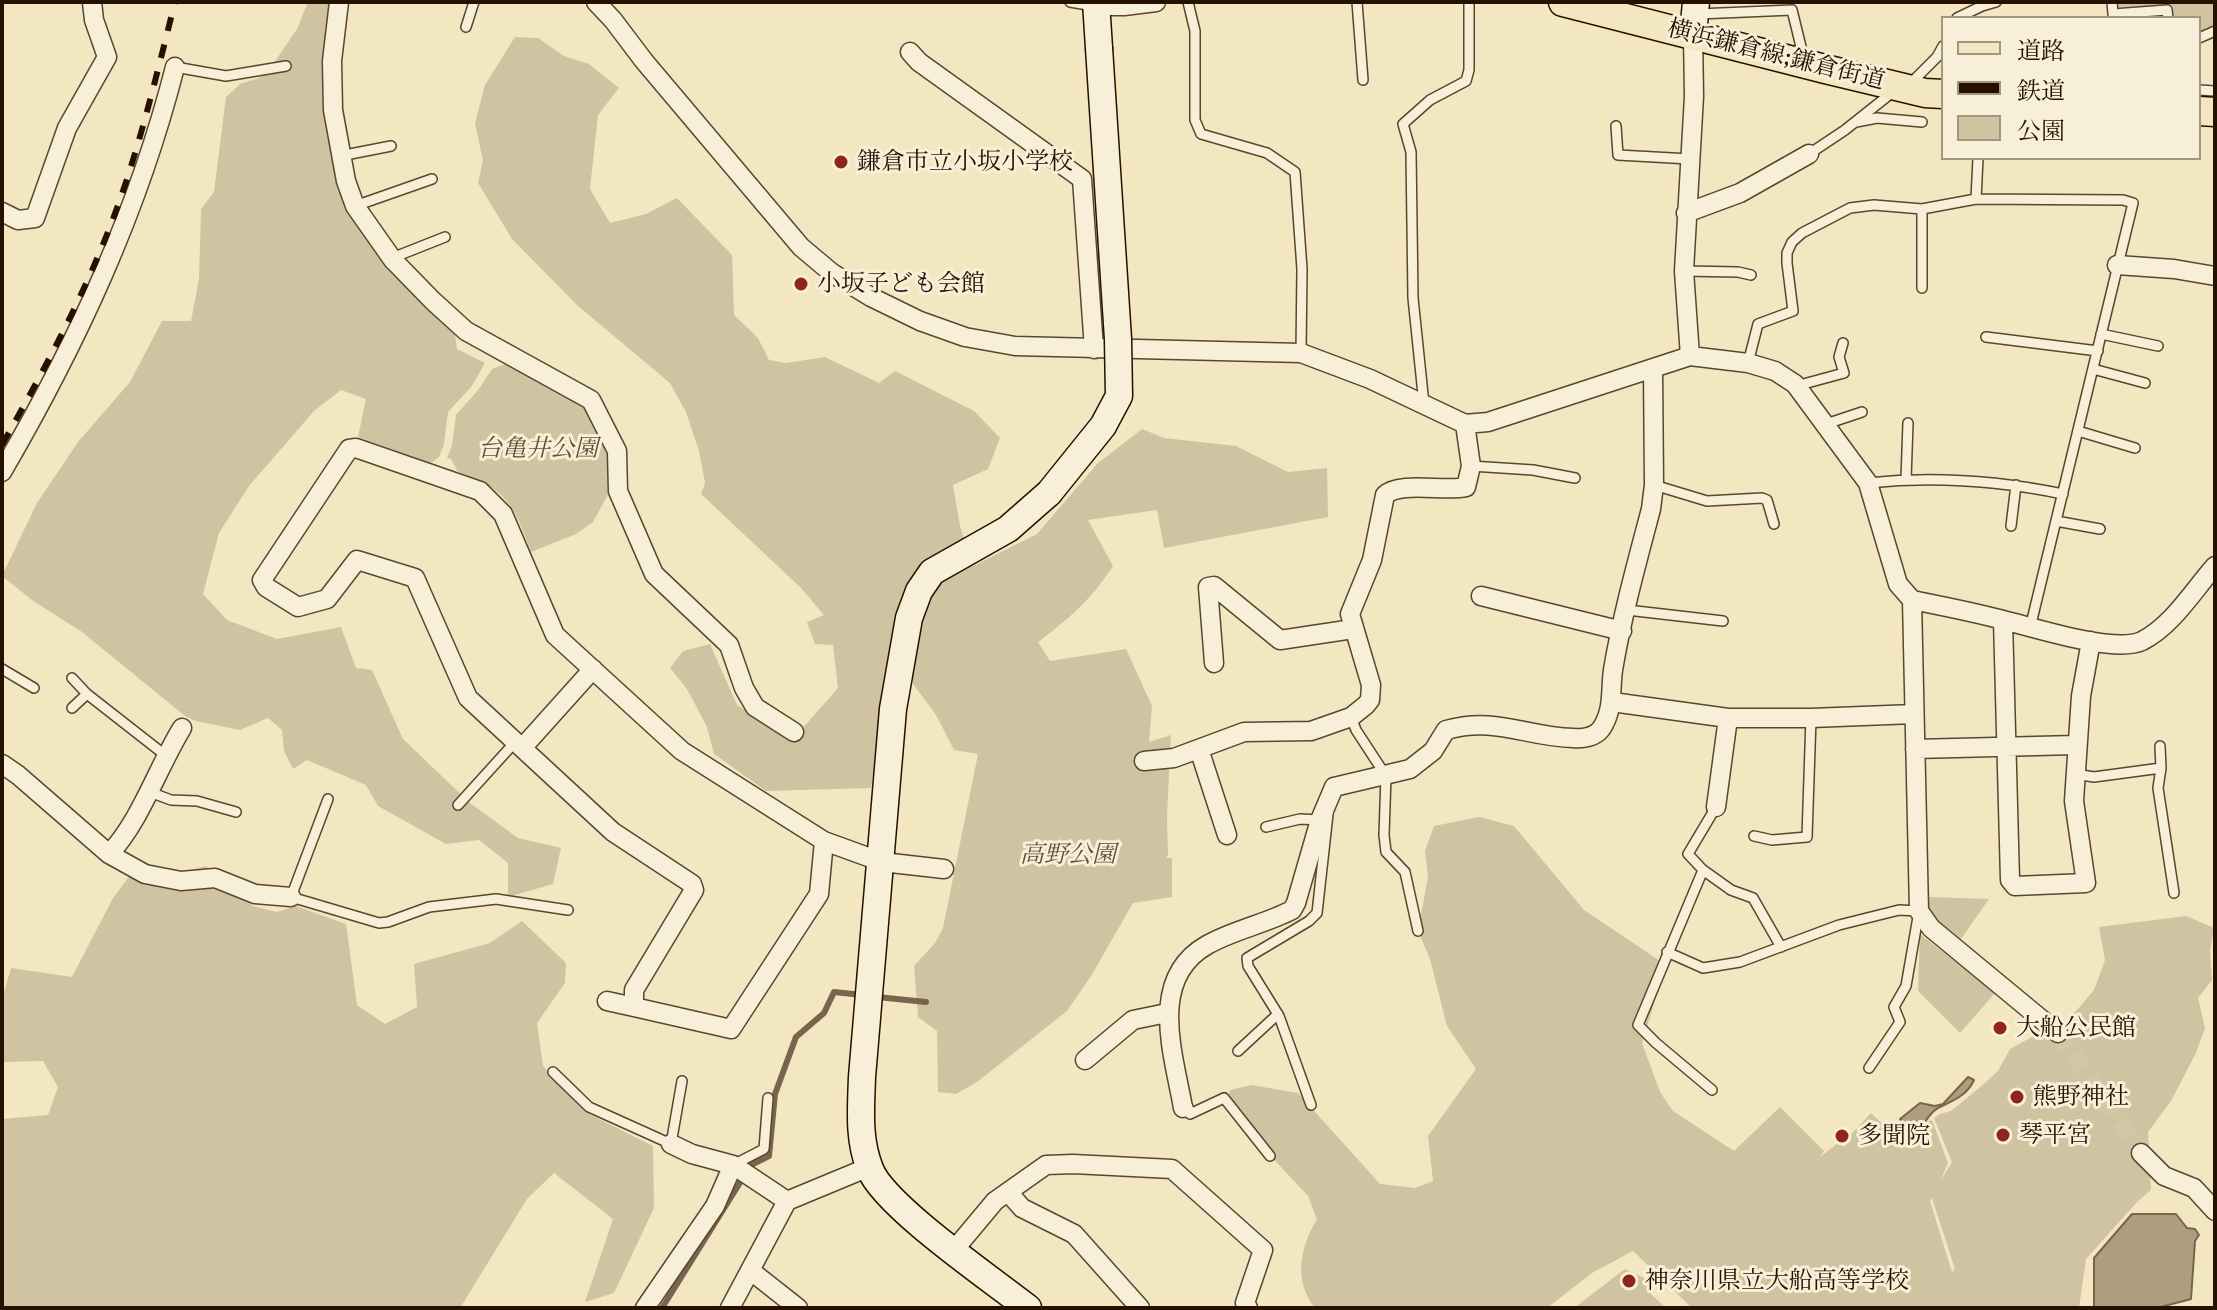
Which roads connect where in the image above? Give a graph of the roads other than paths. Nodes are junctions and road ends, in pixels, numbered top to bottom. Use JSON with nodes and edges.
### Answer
{"nodes":[{"id":1,"x":92,"y":2,"type":"edge"},
{"id":2,"x":339,"y":2,"type":"edge"},
{"id":3,"x":474,"y":2,"type":"edge"},
{"id":4,"x":596,"y":2,"type":"edge"},
{"id":5,"x":1156,"y":2,"type":"edge"},
{"id":6,"x":1188,"y":2,"type":"edge"},
{"id":7,"x":1357,"y":2,"type":"edge"},
{"id":8,"x":1469,"y":2,"type":"edge"},
{"id":9,"x":1563,"y":2,"type":"edge"},
{"id":10,"x":1996,"y":2,"type":"edge"},
{"id":11,"x":2112,"y":2,"type":"edge"},
{"id":12,"x":1087,"y":3,"type":"edge"},
{"id":13,"x":1961,"y":16,"type":"edge"},
{"id":14,"x":2168,"y":16,"type":"edge"},
{"id":15,"x":1694,"y":17,"type":"edge"},
{"id":16,"x":466,"y":27,"type":"dead end"},
{"id":17,"x":1941,"y":50,"type":"edge"},
{"id":18,"x":910,"y":52,"type":"dead end"},
{"id":19,"x":1804,"y":63,"type":"junction"},
{"id":20,"x":286,"y":66,"type":"dead end"},
{"id":21,"x":175,"y":67,"type":"joint"},
{"id":22,"x":1363,"y":80,"type":"dead end"},
{"id":23,"x":1904,"y":87,"type":"junction"},
{"id":24,"x":1941,"y":94,"type":"edge"},
{"id":25,"x":1922,"y":122,"type":"dead end"},
{"id":26,"x":1853,"y":123,"type":"junction"},
{"id":27,"x":1616,"y":126,"type":"dead end"},
{"id":28,"x":391,"y":146,"type":"dead end"},
{"id":29,"x":1809,"y":154,"type":"joint"},
{"id":30,"x":340,"y":156,"type":"junction"},
{"id":31,"x":1690,"y":159,"type":"junction"},
{"id":32,"x":1978,"y":160,"type":"edge"},
{"id":33,"x":432,"y":179,"type":"dead end"},
{"id":34,"x":1976,"y":199,"type":"junction"},
{"id":35,"x":355,"y":206,"type":"junction"},
{"id":36,"x":1922,"y":209,"type":"junction"},
{"id":37,"x":2,"y":212,"type":"edge"},
{"id":38,"x":1686,"y":213,"type":"junction"},
{"id":39,"x":445,"y":237,"type":"dead end"},
{"id":40,"x":392,"y":258,"type":"junction"},
{"id":41,"x":2117,"y":265,"type":"junction"},
{"id":42,"x":1684,"y":271,"type":"junction"},
{"id":43,"x":1751,"y":275,"type":"dead end"},
{"id":44,"x":2215,"y":276,"type":"edge"},
{"id":45,"x":1922,"y":288,"type":"dead end"},
{"id":46,"x":2101,"y":334,"type":"junction"},
{"id":47,"x":1986,"y":337,"type":"dead end"},
{"id":48,"x":1843,"y":343,"type":"dead end"},
{"id":49,"x":2158,"y":346,"type":"dead end"},
{"id":50,"x":1094,"y":349,"type":"junction"},
{"id":51,"x":2098,"y":351,"type":"junction"},
{"id":52,"x":1301,"y":353,"type":"junction"},
{"id":53,"x":1690,"y":356,"type":"junction"},
{"id":54,"x":1748,"y":363,"type":"junction"},
{"id":55,"x":1653,"y":369,"type":"junction"},
{"id":56,"x":2093,"y":369,"type":"junction"},
{"id":57,"x":2145,"y":383,"type":"dead end"},
{"id":58,"x":1796,"y":386,"type":"junction"},
{"id":59,"x":1424,"y":404,"type":"junction"},
{"id":60,"x":1862,"y":412,"type":"dead end"},
{"id":61,"x":1908,"y":423,"type":"dead end"},
{"id":62,"x":1465,"y":424,"type":"junction"},
{"id":63,"x":1826,"y":424,"type":"junction"},
{"id":64,"x":2078,"y":431,"type":"junction"},
{"id":65,"x":2135,"y":448,"type":"dead end"},
{"id":66,"x":1471,"y":466,"type":"junction"},
{"id":67,"x":2,"y":472,"type":"edge"},
{"id":68,"x":1575,"y":478,"type":"dead end"},
{"id":69,"x":1906,"y":479,"type":"junction"},
{"id":70,"x":1868,"y":483,"type":"junction"},
{"id":71,"x":1654,"y":485,"type":"junction"},
{"id":72,"x":2016,"y":485,"type":"junction"},
{"id":73,"x":2063,"y":494,"type":"junction"},
{"id":74,"x":2056,"y":521,"type":"junction"},
{"id":75,"x":1774,"y":524,"type":"dead end"},
{"id":76,"x":2011,"y":526,"type":"dead end"},
{"id":77,"x":2100,"y":529,"type":"dead end"},
{"id":78,"x":2215,"y":566,"type":"edge"},
{"id":79,"x":1481,"y":596,"type":"dead end"},
{"id":80,"x":1912,"y":600,"type":"junction"},
{"id":81,"x":1627,"y":610,"type":"junction"},
{"id":82,"x":2003,"y":620,"type":"junction"},
{"id":83,"x":1723,"y":621,"type":"dead end"},
{"id":84,"x":2030,"y":628,"type":"junction"},
{"id":85,"x":1353,"y":629,"type":"junction"},
{"id":86,"x":1622,"y":631,"type":"junction"},
{"id":87,"x":2091,"y":641,"type":"junction"},
{"id":88,"x":1214,"y":663,"type":"dead end"},
{"id":89,"x":2,"y":669,"type":"edge"},
{"id":90,"x":593,"y":669,"type":"junction"},
{"id":91,"x":72,"y":678,"type":"dead end"},
{"id":92,"x":34,"y":688,"type":"dead end"},
{"id":93,"x":87,"y":694,"type":"junction"},
{"id":94,"x":1612,"y":702,"type":"junction"},
{"id":95,"x":72,"y":708,"type":"dead end"},
{"id":96,"x":1914,"y":714,"type":"junction"},
{"id":97,"x":1351,"y":717,"type":"junction"},
{"id":98,"x":1728,"y":718,"type":"junction"},
{"id":99,"x":1811,"y":718,"type":"junction"},
{"id":100,"x":182,"y":728,"type":"dead end"},
{"id":101,"x":794,"y":732,"type":"dead end"},
{"id":102,"x":520,"y":744,"type":"junction"},
{"id":103,"x":2076,"y":745,"type":"junction"},
{"id":104,"x":2160,"y":746,"type":"dead end"},
{"id":105,"x":2005,"y":747,"type":"junction"},
{"id":106,"x":1199,"y":749,"type":"junction"},
{"id":107,"x":1915,"y":749,"type":"junction"},
{"id":108,"x":165,"y":755,"type":"junction"},
{"id":109,"x":1144,"y":761,"type":"dead end"},
{"id":110,"x":2,"y":764,"type":"edge"},
{"id":111,"x":2161,"y":768,"type":"junction"},
{"id":112,"x":2075,"y":774,"type":"junction"},
{"id":113,"x":1386,"y":776,"type":"junction"},
{"id":114,"x":147,"y":791,"type":"junction"},
{"id":115,"x":328,"y":799,"type":"dead end"},
{"id":116,"x":458,"y":805,"type":"dead end"},
{"id":117,"x":1716,"y":807,"type":"joint"},
{"id":118,"x":236,"y":812,"type":"dead end"},
{"id":119,"x":1323,"y":814,"type":"junction"},
{"id":120,"x":1266,"y":827,"type":"dead end"},
{"id":121,"x":1227,"y":835,"type":"dead end"},
{"id":122,"x":1754,"y":836,"type":"dead end"},
{"id":123,"x":824,"y":841,"type":"junction"},
{"id":124,"x":109,"y":854,"type":"junction"},
{"id":125,"x":882,"y":862,"type":"junction"},
{"id":126,"x":944,"y":869,"type":"dead end"},
{"id":127,"x":1703,"y":870,"type":"junction"},
{"id":128,"x":2174,"y":893,"type":"dead end"},
{"id":129,"x":291,"y":897,"type":"junction"},
{"id":130,"x":568,"y":910,"type":"dead end"},
{"id":131,"x":1919,"y":911,"type":"junction"},
{"id":132,"x":1418,"y":931,"type":"dead end"},
{"id":133,"x":1781,"y":947,"type":"junction"},
{"id":134,"x":1667,"y":952,"type":"junction"},
{"id":135,"x":607,"y":1001,"type":"dead end"},
{"id":136,"x":634,"y":1007,"type":"junction"},
{"id":137,"x":1167,"y":1013,"type":"junction"},
{"id":138,"x":1278,"y":1014,"type":"junction"},
{"id":139,"x":2058,"y":1033,"type":"tunnel mouth"},
{"id":140,"x":1238,"y":1051,"type":"dead end"},
{"id":141,"x":1085,"y":1060,"type":"dead end"},
{"id":142,"x":1869,"y":1068,"type":"dead end"},
{"id":143,"x":553,"y":1072,"type":"dead end"},
{"id":144,"x":682,"y":1081,"type":"dead end"},
{"id":145,"x":1712,"y":1090,"type":"dead end"},
{"id":146,"x":768,"y":1098,"type":"dead end"},
{"id":147,"x":1311,"y":1105,"type":"dead end"},
{"id":148,"x":1183,"y":1108,"type":"joint"},
{"id":149,"x":671,"y":1144,"type":"junction"},
{"id":150,"x":2141,"y":1153,"type":"tunnel mouth"},
{"id":151,"x":1270,"y":1156,"type":"dead end"},
{"id":152,"x":733,"y":1165,"type":"junction"},
{"id":153,"x":869,"y":1167,"type":"junction"},
{"id":154,"x":1008,"y":1192,"type":"junction"},
{"id":155,"x":787,"y":1201,"type":"junction"},
{"id":156,"x":2215,"y":1211,"type":"edge"},
{"id":157,"x":954,"y":1250,"type":"junction"},
{"id":158,"x":751,"y":1271,"type":"junction"},
{"id":159,"x":645,"y":1308,"type":"edge"},
{"id":160,"x":730,"y":1308,"type":"edge"},
{"id":161,"x":798,"y":1308,"type":"edge"},
{"id":162,"x":1028,"y":1308,"type":"edge"},
{"id":163,"x":1140,"y":1308,"type":"edge"},
{"id":164,"x":1248,"y":1308,"type":"edge"}],
"edges":[{"from":1,"to":37,"type":"street"},
{"from":2,"to":30,"type":"street"},
{"from":3,"to":16,"type":"lane"},
{"from":4,"to":50,"type":"street"},
{"from":5,"to":12,"type":"street"},
{"from":6,"to":52,"type":"lane"},
{"from":7,"to":22,"type":"lane"},
{"from":8,"to":59,"type":"lane"},
{"from":9,"to":15,"type":"main road","name":"横浜鎌倉線;鎌倉街道"},
{"from":10,"to":13,"type":"lane"},
{"from":11,"to":14,"type":"lane"},
{"from":12,"to":125,"type":"street","bridge":true},
{"from":15,"to":19,"type":"main road","name":"横浜鎌倉線;鎌倉街道"},
{"from":15,"to":19,"type":"lane"},
{"from":15,"to":31,"type":"street"},
{"from":17,"to":23,"type":"lane"},
{"from":18,"to":50,"type":"street"},
{"from":19,"to":23,"type":"main road","name":"横浜鎌倉線;鎌倉街道"},
{"from":20,"to":21,"type":"lane"},
{"from":21,"to":67,"type":"street"},
{"from":23,"to":24,"type":"main road","name":"横浜鎌倉線;鎌倉街道"},
{"from":23,"to":26,"type":"lane"},
{"from":25,"to":26,"type":"lane"},
{"from":26,"to":29,"type":"lane"},
{"from":27,"to":31,"type":"lane"},
{"from":28,"to":30,"type":"lane"},
{"from":29,"to":38,"type":"street"},
{"from":30,"to":35,"type":"street"},
{"from":31,"to":38,"type":"street"},
{"from":32,"to":34,"type":"lane"},
{"from":33,"to":35,"type":"lane"},
{"from":34,"to":36,"type":"lane"},
{"from":34,"to":41,"type":"lane"},
{"from":35,"to":40,"type":"street"},
{"from":36,"to":45,"type":"lane"},
{"from":36,"to":54,"type":"lane"},
{"from":38,"to":42,"type":"street"},
{"from":39,"to":40,"type":"lane"},
{"from":40,"to":101,"type":"street"},
{"from":41,"to":44,"type":"street"},
{"from":41,"to":46,"type":"lane"},
{"from":42,"to":43,"type":"lane"},
{"from":42,"to":53,"type":"street"},
{"from":46,"to":49,"type":"lane"},
{"from":46,"to":51,"type":"lane"},
{"from":47,"to":51,"type":"lane"},
{"from":48,"to":58,"type":"lane"},
{"from":50,"to":52,"type":"street"},
{"from":51,"to":56,"type":"lane"},
{"from":52,"to":59,"type":"street"},
{"from":53,"to":54,"type":"street"},
{"from":53,"to":55,"type":"street"},
{"from":54,"to":58,"type":"street"},
{"from":55,"to":62,"type":"street"},
{"from":55,"to":71,"type":"street"},
{"from":56,"to":57,"type":"lane"},
{"from":56,"to":64,"type":"lane"},
{"from":58,"to":63,"type":"street"},
{"from":59,"to":62,"type":"street"},
{"from":60,"to":63,"type":"lane"},
{"from":61,"to":69,"type":"lane"},
{"from":62,"to":66,"type":"street"},
{"from":63,"to":70,"type":"street"},
{"from":64,"to":65,"type":"lane"},
{"from":64,"to":73,"type":"lane"},
{"from":66,"to":68,"type":"lane"},
{"from":66,"to":85,"type":"street"},
{"from":69,"to":70,"type":"lane"},
{"from":69,"to":72,"type":"lane"},
{"from":70,"to":80,"type":"street"},
{"from":71,"to":75,"type":"lane"},
{"from":71,"to":81,"type":"street"},
{"from":72,"to":73,"type":"lane"},
{"from":72,"to":76,"type":"lane"},
{"from":73,"to":74,"type":"lane"},
{"from":74,"to":77,"type":"lane"},
{"from":74,"to":84,"type":"lane"},
{"from":78,"to":87,"type":"street"},
{"from":79,"to":86,"type":"street"},
{"from":80,"to":82,"type":"street"},
{"from":80,"to":96,"type":"street"},
{"from":81,"to":83,"type":"lane"},
{"from":81,"to":86,"type":"street"},
{"from":82,"to":84,"type":"street"},
{"from":82,"to":105,"type":"street"},
{"from":84,"to":87,"type":"street"},
{"from":85,"to":88,"type":"street"},
{"from":85,"to":97,"type":"street"},
{"from":86,"to":94,"type":"street"},
{"from":87,"to":103,"type":"street"},
{"from":89,"to":92,"type":"lane"},
{"from":90,"to":102,"type":"street"},
{"from":90,"to":102,"type":"street"},
{"from":90,"to":123,"type":"street"},
{"from":91,"to":93,"type":"lane"},
{"from":93,"to":95,"type":"lane"},
{"from":93,"to":108,"type":"lane"},
{"from":94,"to":98,"type":"street"},
{"from":94,"to":113,"type":"street"},
{"from":96,"to":99,"type":"street"},
{"from":96,"to":107,"type":"street"},
{"from":97,"to":106,"type":"street"},
{"from":97,"to":113,"type":"lane"},
{"from":98,"to":99,"type":"street"},
{"from":98,"to":117,"type":"street"},
{"from":99,"to":122,"type":"lane"},
{"from":100,"to":108,"type":"street"},
{"from":102,"to":116,"type":"lane"},
{"from":102,"to":136,"type":"street"},
{"from":103,"to":105,"type":"street"},
{"from":103,"to":112,"type":"street"},
{"from":104,"to":111,"type":"lane"},
{"from":105,"to":107,"type":"street"},
{"from":105,"to":112,"type":"street"},
{"from":106,"to":109,"type":"street"},
{"from":106,"to":121,"type":"street"},
{"from":107,"to":131,"type":"street"},
{"from":108,"to":114,"type":"street"},
{"from":110,"to":124,"type":"street"},
{"from":111,"to":112,"type":"lane"},
{"from":111,"to":128,"type":"lane"},
{"from":113,"to":119,"type":"street"},
{"from":113,"to":132,"type":"lane"},
{"from":114,"to":118,"type":"lane"},
{"from":114,"to":124,"type":"street"},
{"from":115,"to":129,"type":"lane"},
{"from":117,"to":127,"type":"lane"},
{"from":119,"to":120,"type":"lane"},
{"from":119,"to":137,"type":"street"},
{"from":119,"to":138,"type":"lane"},
{"from":123,"to":125,"type":"street"},
{"from":123,"to":136,"type":"street"},
{"from":124,"to":129,"type":"street"},
{"from":125,"to":126,"type":"street"},
{"from":125,"to":153,"type":"street"},
{"from":127,"to":133,"type":"lane"},
{"from":127,"to":134,"type":"lane"},
{"from":129,"to":130,"type":"lane"},
{"from":131,"to":133,"type":"lane"},
{"from":131,"to":139,"type":"street"},
{"from":131,"to":142,"type":"lane"},
{"from":133,"to":134,"type":"lane"},
{"from":134,"to":145,"type":"lane"},
{"from":135,"to":136,"type":"street"},
{"from":137,"to":141,"type":"street"},
{"from":137,"to":148,"type":"street"},
{"from":138,"to":140,"type":"lane"},
{"from":138,"to":147,"type":"lane"},
{"from":143,"to":149,"type":"lane"},
{"from":144,"to":149,"type":"lane"},
{"from":146,"to":152,"type":"lane"},
{"from":148,"to":151,"type":"lane"},
{"from":149,"to":152,"type":"street"},
{"from":150,"to":156,"type":"street"},
{"from":152,"to":155,"type":"street"},
{"from":152,"to":159,"type":"street"},
{"from":153,"to":155,"type":"street"},
{"from":153,"to":157,"type":"street"},
{"from":154,"to":157,"type":"street"},
{"from":154,"to":163,"type":"street"},
{"from":154,"to":164,"type":"street"},
{"from":155,"to":158,"type":"street"},
{"from":157,"to":162,"type":"street"},
{"from":158,"to":160,"type":"street"},
{"from":158,"to":161,"type":"street"}]}
